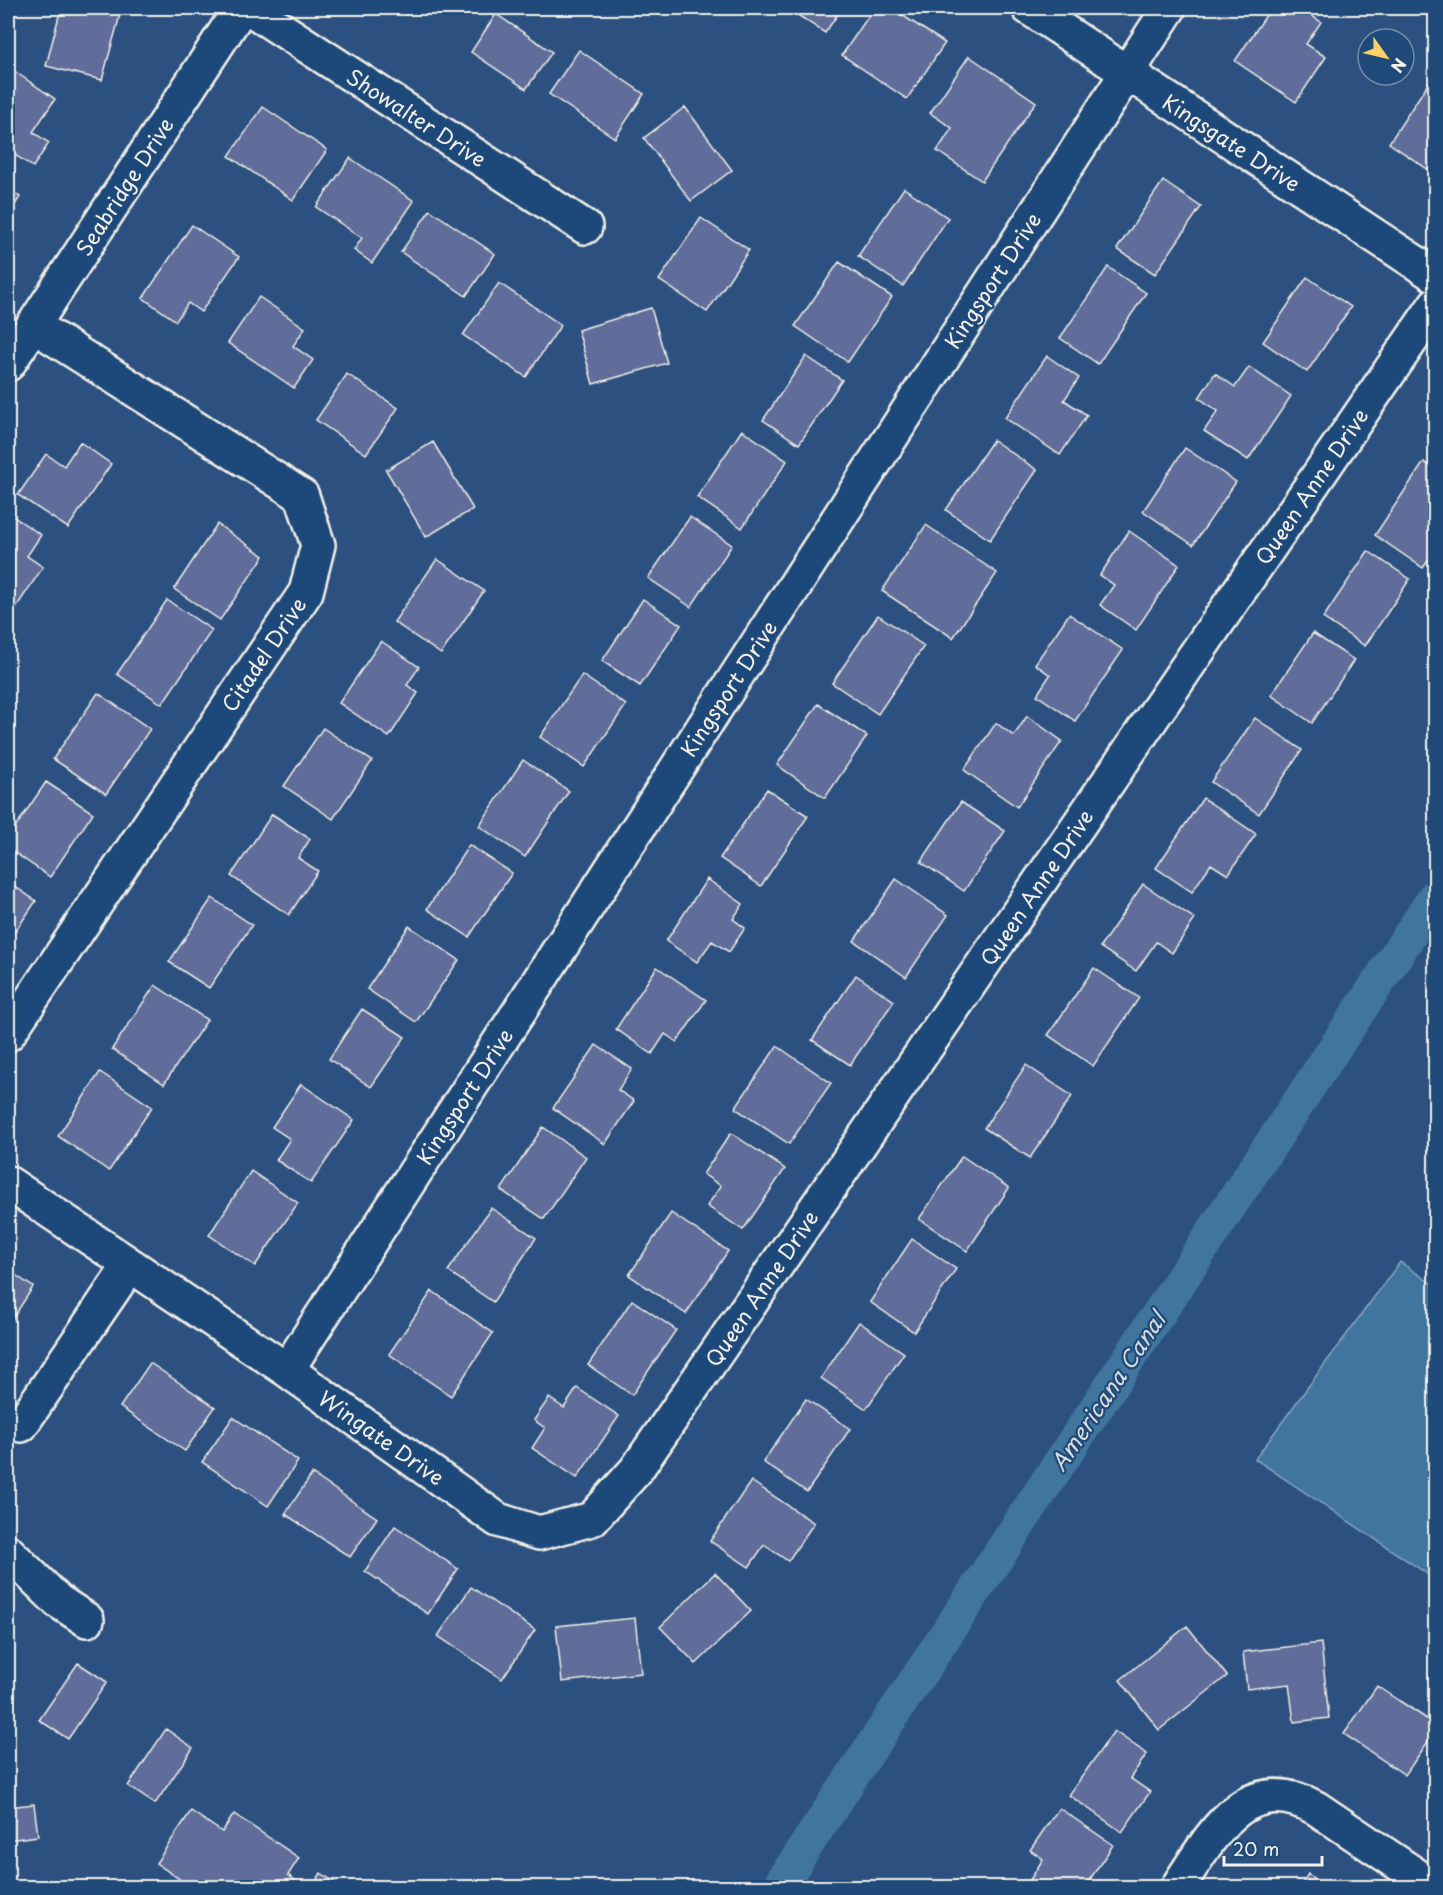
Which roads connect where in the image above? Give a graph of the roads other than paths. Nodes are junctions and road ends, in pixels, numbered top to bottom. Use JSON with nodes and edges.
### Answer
{"nodes":[{"id":1,"x":240,"y":8,"type":"edge"},
{"id":2,"x":249,"y":8,"type":"edge"},
{"id":3,"x":1029,"y":8,"type":"edge"},
{"id":4,"x":1169,"y":8,"type":"edge"},
{"id":5,"x":1127,"y":72,"type":"junction"},
{"id":6,"x":585,"y":227,"type":"dead end"},
{"id":7,"x":1436,"y":276,"type":"edge"},
{"id":8,"x":1436,"y":304,"type":"edge"},
{"id":9,"x":33,"y":325,"type":"junction"},
{"id":10,"x":8,"y":364,"type":"edge"},
{"id":11,"x":8,"y":1034,"type":"edge"},
{"id":12,"x":8,"y":1182,"type":"edge"},
{"id":13,"x":130,"y":1265,"type":"junction"},
{"id":14,"x":287,"y":1370,"type":"junction"},
{"id":15,"x":21,"y":1425,"type":"dead end"},
{"id":16,"x":636,"y":1470,"type":"joint"},
{"id":17,"x":8,"y":1552,"type":"edge"},
{"id":18,"x":87,"y":1620,"type":"dead end"},
{"id":19,"x":1177,"y":1887,"type":"edge"},
{"id":20,"x":1435,"y":1887,"type":"edge"}],
"edges":[{"from":1,"to":9,"type":"street","name":"Seabridge Drive"},
{"from":2,"to":6,"type":"street","name":"Showalter Drive"},
{"from":3,"to":5,"type":"street","name":"Kingsgate Drive"},
{"from":4,"to":5,"type":"street","name":"Kingsport Drive"},
{"from":5,"to":7,"type":"street","name":"Kingsgate Drive"},
{"from":5,"to":14,"type":"street","name":"Kingsport Drive"},
{"from":8,"to":16,"type":"street","name":"Queen Anne Drive"},
{"from":9,"to":10,"type":"street","name":"Seabridge Drive"},
{"from":9,"to":11,"type":"street","name":"Citadel Drive"},
{"from":12,"to":13,"type":"street"},
{"from":13,"to":14,"type":"street","name":"Wingate Drive"},
{"from":13,"to":15,"type":"street"},
{"from":14,"to":16,"type":"street","name":"Wingate Drive"},
{"from":17,"to":18,"type":"street"},
{"from":19,"to":20,"type":"street"}]}
